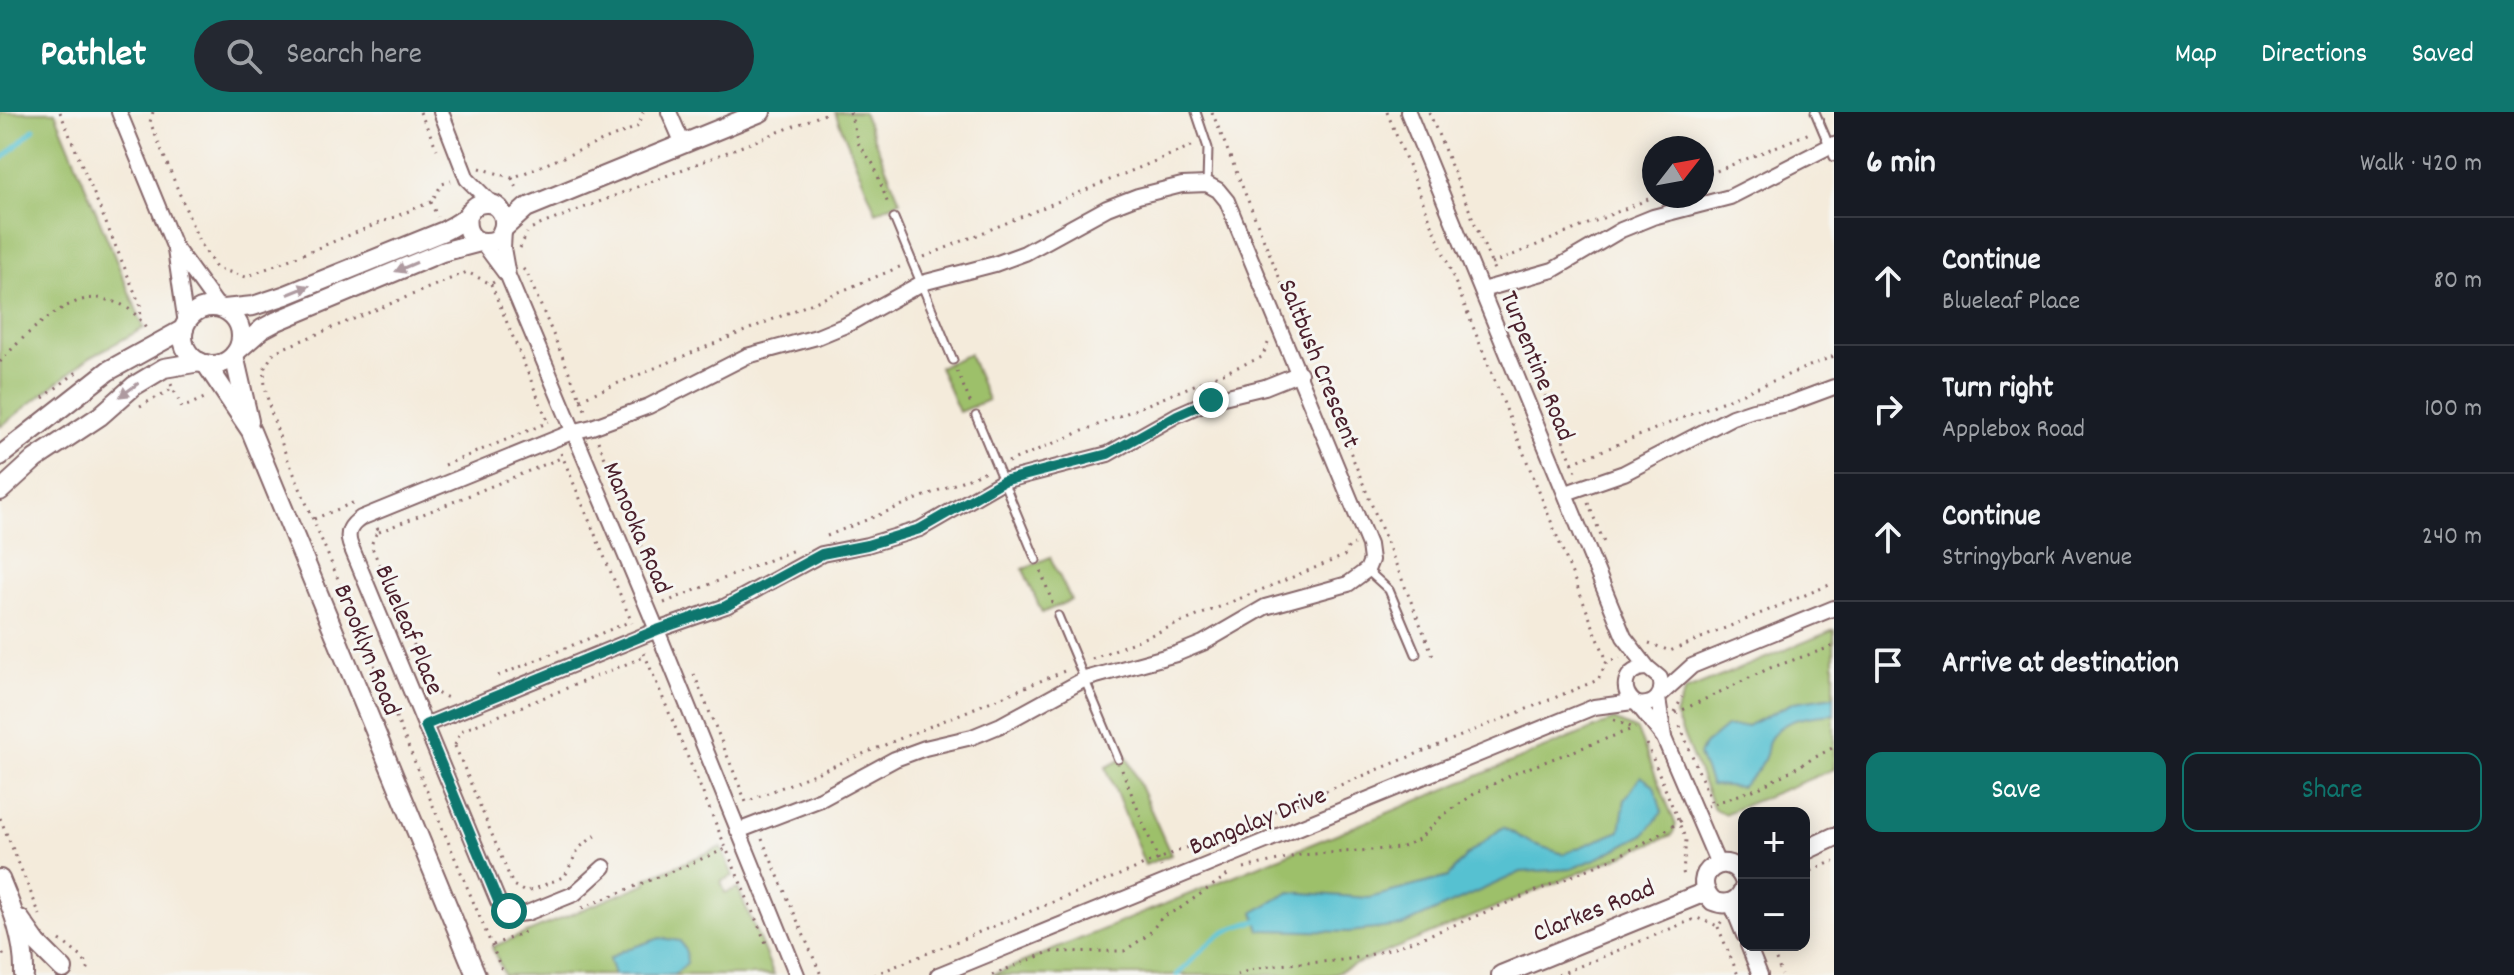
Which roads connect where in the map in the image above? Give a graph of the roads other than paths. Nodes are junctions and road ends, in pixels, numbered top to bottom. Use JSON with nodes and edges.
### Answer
{"nodes":[{"id":1,"x":119,"y":112,"type":"edge"},
{"id":2,"x":441,"y":112,"type":"edge"},
{"id":3,"x":669,"y":112,"type":"edge"},
{"id":4,"x":761,"y":112,"type":"edge"},
{"id":5,"x":1196,"y":112,"type":"edge"},
{"id":6,"x":1408,"y":112,"type":"edge"},
{"id":7,"x":1815,"y":112,"type":"edge"},
{"id":8,"x":683,"y":144,"type":"junction"},
{"id":9,"x":1832,"y":149,"type":"edge"},
{"id":10,"x":466,"y":177,"type":"junction"},
{"id":11,"x":1207,"y":184,"type":"junction"},
{"id":12,"x":495,"y":206,"type":"junction"},
{"id":13,"x":526,"y":208,"type":"junction"},
{"id":14,"x":467,"y":215,"type":"junction"},
{"id":15,"x":894,"y":218,"type":"road end"},
{"id":16,"x":504,"y":229,"type":"junction"},
{"id":17,"x":481,"y":242,"type":"junction"},
{"id":18,"x":174,"y":246,"type":"junction"},
{"id":19,"x":508,"y":276,"type":"junction"},
{"id":20,"x":922,"y":283,"type":"junction"},
{"id":21,"x":1482,"y":290,"type":"junction"},
{"id":22,"x":222,"y":309,"type":"junction"},
{"id":23,"x":185,"y":327,"type":"junction"},
{"id":24,"x":236,"y":352,"type":"junction"},
{"id":25,"x":953,"y":360,"type":"road end"},
{"id":26,"x":203,"y":363,"type":"junction"},
{"id":27,"x":1300,"y":373,"type":"junction"},
{"id":28,"x":1834,"y":387,"type":"edge"},
{"id":29,"x":976,"y":416,"type":"road end"},
{"id":30,"x":251,"y":431,"type":"junction"},
{"id":31,"x":572,"y":432,"type":"junction"},
{"id":32,"x":0,"y":456,"type":"edge"},
{"id":33,"x":1003,"y":481,"type":"junction"},
{"id":34,"x":0,"y":491,"type":"edge"},
{"id":35,"x":1566,"y":493,"type":"junction"},
{"id":36,"x":1036,"y":560,"type":"road end"},
{"id":37,"x":1367,"y":570,"type":"junction"},
{"id":38,"x":1834,"y":608,"type":"edge"},
{"id":39,"x":1058,"y":616,"type":"road end"},
{"id":40,"x":657,"y":630,"type":"junction"},
{"id":41,"x":1416,"y":654,"type":"dead end"},
{"id":42,"x":1632,"y":656,"type":"junction"},
{"id":43,"x":1692,"y":666,"type":"junction"},
{"id":44,"x":1650,"y":669,"type":"junction"},
{"id":45,"x":1085,"y":679,"type":"junction"},
{"id":46,"x":1626,"y":680,"type":"junction"},
{"id":47,"x":1659,"y":696,"type":"junction"},
{"id":48,"x":1635,"y":703,"type":"junction"},
{"id":49,"x":1594,"y":707,"type":"junction"},
{"id":50,"x":425,"y":725,"type":"junction"},
{"id":51,"x":1664,"y":738,"type":"junction"},
{"id":52,"x":1118,"y":759,"type":"road end"},
{"id":53,"x":738,"y":831,"type":"junction"},
{"id":54,"x":1834,"y":837,"type":"edge"},
{"id":55,"x":1810,"y":848,"type":"edge"},
{"id":56,"x":1718,"y":864,"type":"junction"},
{"id":57,"x":604,"y":867,"type":"dead end"},
{"id":58,"x":1738,"y":870,"type":"edge"},
{"id":59,"x":0,"y":879,"type":"edge"},
{"id":60,"x":1698,"y":895,"type":"junction"},
{"id":61,"x":1738,"y":901,"type":"edge"},
{"id":62,"x":10,"y":903,"type":"junction"},
{"id":63,"x":1733,"y":909,"type":"junction"},
{"id":64,"x":1738,"y":921,"type":"edge"},
{"id":65,"x":1750,"y":951,"type":"edge"},
{"id":66,"x":68,"y":972,"type":"edge"},
{"id":67,"x":27,"y":975,"type":"edge"},
{"id":68,"x":476,"y":975,"type":"edge"},
{"id":69,"x":797,"y":975,"type":"edge"},
{"id":70,"x":938,"y":975,"type":"edge"},
{"id":71,"x":1501,"y":975,"type":"edge"},
{"id":72,"x":1760,"y":975,"type":"edge"}],
"edges":[{"from":1,"to":18,"type":"street"},
{"from":2,"to":10,"type":"street"},
{"from":3,"to":8,"type":"street"},
{"from":4,"to":8,"type":"street"},
{"from":5,"to":11,"type":"lane"},
{"from":6,"to":21,"type":"street","name":"Turpentine Road"},
{"from":7,"to":9,"type":"lane"},
{"from":8,"to":13,"type":"street"},
{"from":9,"to":21,"type":"street"},
{"from":10,"to":12,"type":"street"},
{"from":10,"to":14,"type":"street"},
{"from":11,"to":20,"type":"street"},
{"from":11,"to":27,"type":"street","name":"Saltbush Crescent"},
{"from":12,"to":13,"type":"street"},
{"from":12,"to":14,"type":"street"},
{"from":12,"to":16,"type":"street"},
{"from":13,"to":16,"type":"street"},
{"from":14,"to":17,"type":"street"},
{"from":22,"to":14,"type":"street","one_way":true},
{"from":15,"to":20,"type":"lane"},
{"from":16,"to":17,"type":"street"},
{"from":16,"to":19,"type":"street","name":"Manooka Road"},
{"from":17,"to":19,"type":"street","name":"Manooka Road"},
{"from":17,"to":24,"type":"street","one_way":true},
{"from":18,"to":22,"type":"street"},
{"from":18,"to":23,"type":"street"},
{"from":19,"to":31,"type":"street","name":"Manooka Road"},
{"from":20,"to":25,"type":"lane"},
{"from":20,"to":31,"type":"street"},
{"from":21,"to":35,"type":"street","name":"Turpentine Road"},
{"from":22,"to":23,"type":"street"},
{"from":22,"to":24,"type":"street"},
{"from":23,"to":26,"type":"street"},
{"from":23,"to":32,"type":"street"},
{"from":24,"to":26,"type":"street"},
{"from":24,"to":30,"type":"street","name":"Brooklyn Road"},
{"from":26,"to":30,"type":"street","name":"Brooklyn Road"},
{"from":26,"to":34,"type":"street","one_way":true},
{"from":27,"to":33,"type":"street"},
{"from":27,"to":37,"type":"street","name":"Saltbush Crescent"},
{"from":28,"to":35,"type":"street"},
{"from":29,"to":33,"type":"lane"},
{"from":30,"to":68,"type":"street","name":"Brooklyn Road"},
{"from":31,"to":40,"type":"street","name":"Manooka Road"},
{"from":31,"to":50,"type":"street","name":"Blueleaf Place"},
{"from":33,"to":36,"type":"lane"},
{"from":33,"to":40,"type":"street"},
{"from":35,"to":42,"type":"street","name":"Turpentine Road"},
{"from":37,"to":41,"type":"lane"},
{"from":37,"to":45,"type":"street"},
{"from":38,"to":43,"type":"street"},
{"from":39,"to":45,"type":"lane"},
{"from":40,"to":50,"type":"street"},
{"from":40,"to":53,"type":"street","name":"Manooka Road"},
{"from":42,"to":44,"type":"street"},
{"from":42,"to":46,"type":"street","name":"Turpentine Road"},
{"from":43,"to":44,"type":"street"},
{"from":43,"to":47,"type":"street"},
{"from":44,"to":46,"type":"street"},
{"from":44,"to":47,"type":"street"},
{"from":45,"to":52,"type":"lane"},
{"from":45,"to":53,"type":"street"},
{"from":46,"to":48,"type":"street"},
{"from":46,"to":49,"type":"street","name":"Bangalay Drive"},
{"from":47,"to":48,"type":"street"},
{"from":47,"to":51,"type":"street"},
{"from":48,"to":49,"type":"street","name":"Bangalay Drive"},
{"from":48,"to":51,"type":"street"},
{"from":49,"to":70,"type":"street","name":"Bangalay Drive"},
{"from":50,"to":57,"type":"street","name":"Blueleaf Place"},
{"from":51,"to":56,"type":"street"},
{"from":53,"to":69,"type":"street","name":"Manooka Road"},
{"from":54,"to":55,"type":"street"},
{"from":56,"to":58,"type":"street"},
{"from":56,"to":60,"type":"street"},
{"from":59,"to":62,"type":"street"},
{"from":60,"to":63,"type":"street"},
{"from":60,"to":71,"type":"street","name":"Clarkes Road"},
{"from":61,"to":63,"type":"street"},
{"from":62,"to":66,"type":"street"},
{"from":62,"to":67,"type":"street"},
{"from":63,"to":64,"type":"street"},
{"from":65,"to":72,"type":"street"},
{"from":66,"to":67,"type":"street"}]}
